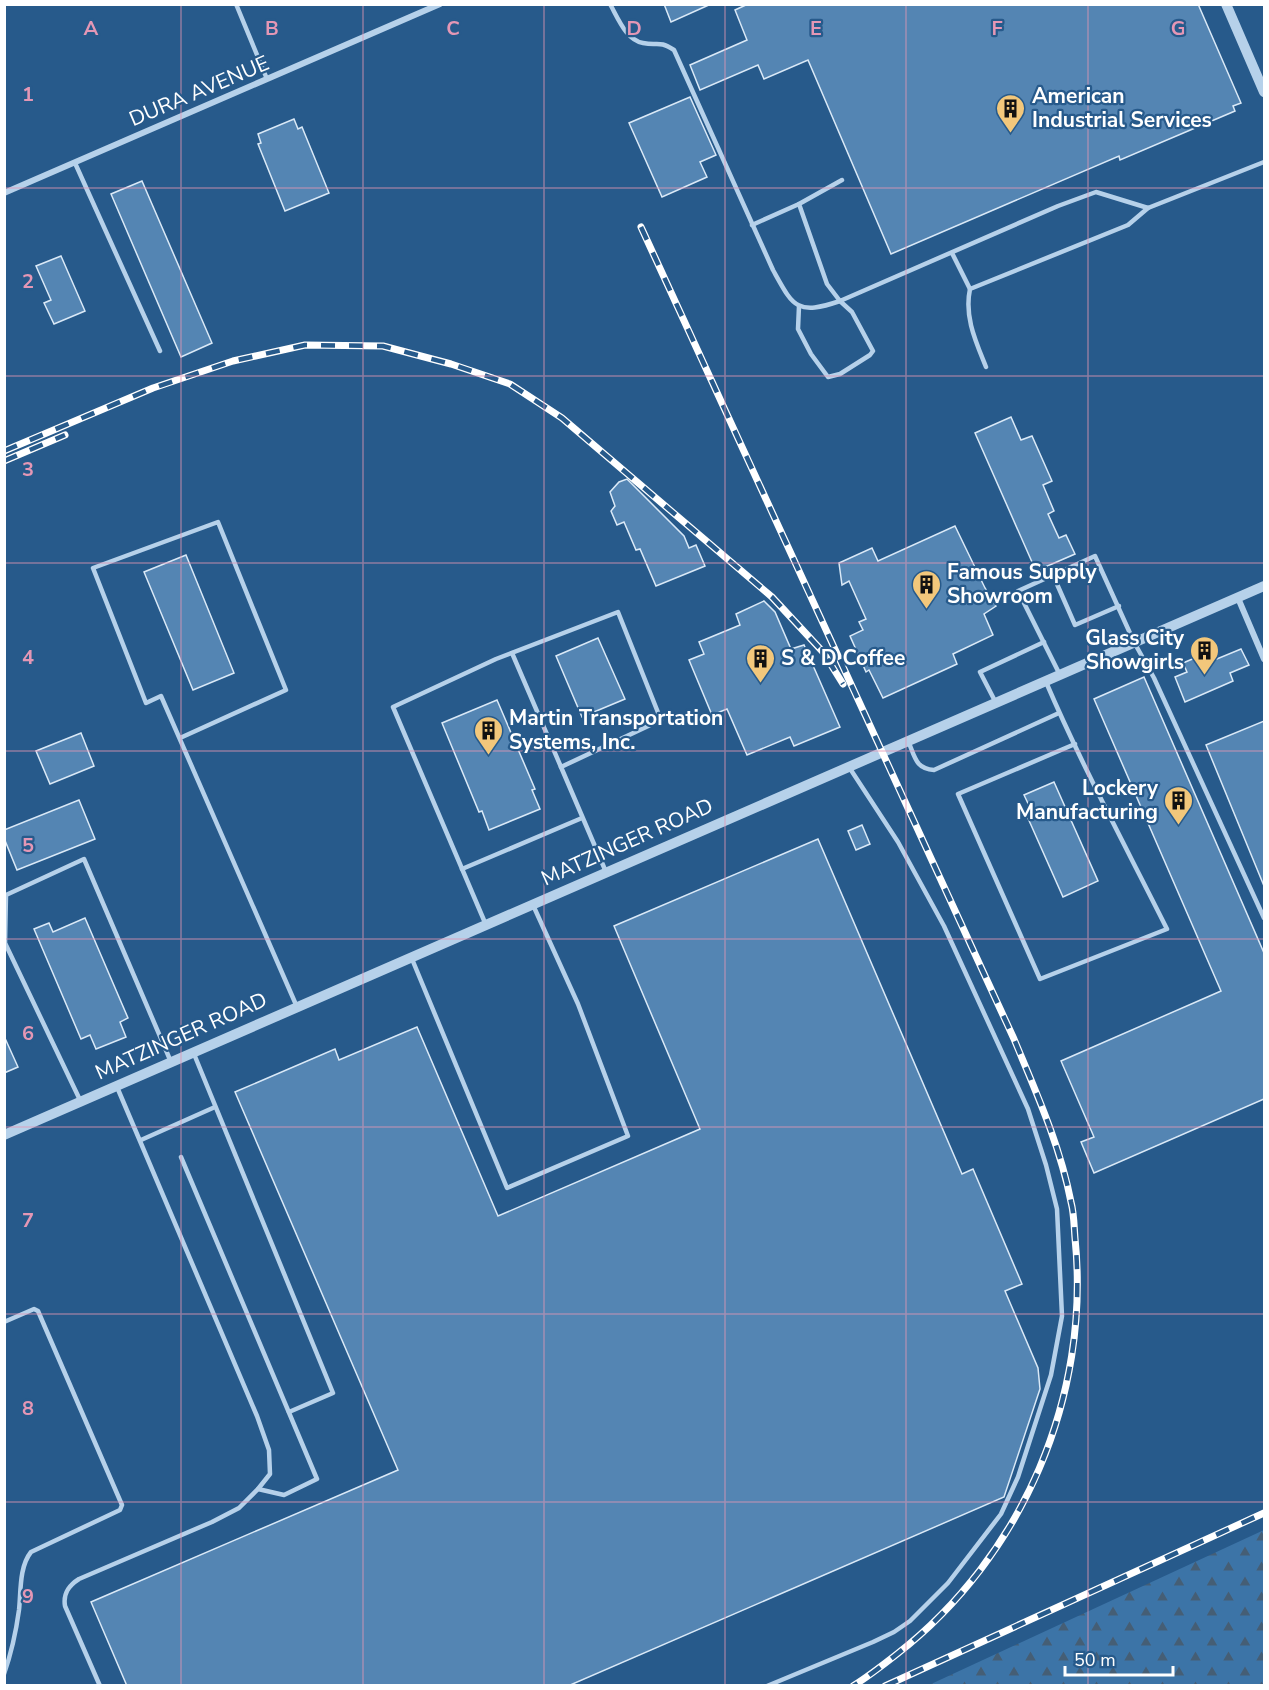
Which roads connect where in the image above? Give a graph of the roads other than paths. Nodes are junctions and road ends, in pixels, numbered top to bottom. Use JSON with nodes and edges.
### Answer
{"nodes":[{"id":1,"x":236,"y":4,"type":"edge"},
{"id":2,"x":440,"y":4,"type":"edge"},
{"id":3,"x":610,"y":4,"type":"edge"},
{"id":4,"x":1226,"y":4,"type":"edge"},
{"id":5,"x":267,"y":79,"type":"junction"},
{"id":6,"x":1263,"y":85,"type":"edge"},
{"id":7,"x":1264,"y":162,"type":"edge"},
{"id":8,"x":75,"y":163,"type":"junction"},
{"id":9,"x":842,"y":180,"type":"dead end"},
{"id":10,"x":4,"y":193,"type":"edge"},
{"id":11,"x":799,"y":204,"type":"junction"},
{"id":12,"x":1148,"y":208,"type":"junction"},
{"id":13,"x":752,"y":225,"type":"junction"},
{"id":14,"x":952,"y":252,"type":"junction"},
{"id":15,"x":970,"y":289,"type":"junction"},
{"id":16,"x":840,"y":301,"type":"junction"},
{"id":17,"x":800,"y":306,"type":"junction"},
{"id":18,"x":160,"y":351,"type":"dead end"},
{"id":19,"x":986,"y":367,"type":"dead end"},
{"id":20,"x":1053,"y":575,"type":"junction"},
{"id":21,"x":1264,"y":586,"type":"edge"},
{"id":22,"x":1238,"y":597,"type":"junction"},
{"id":23,"x":1119,"y":606,"type":"junction"},
{"id":24,"x":1044,"y":642,"type":"junction"},
{"id":25,"x":1134,"y":642,"type":"junction"},
{"id":26,"x":512,"y":653,"type":"junction"},
{"id":27,"x":1264,"y":659,"type":"edge"},
{"id":28,"x":1060,"y":675,"type":"junction"},
{"id":29,"x":1046,"y":682,"type":"junction"},
{"id":30,"x":996,"y":703,"type":"junction"},
{"id":31,"x":1059,"y":713,"type":"junction"},
{"id":32,"x":180,"y":738,"type":"junction"},
{"id":33,"x":908,"y":741,"type":"junction"},
{"id":34,"x":1075,"y":744,"type":"junction"},
{"id":35,"x":561,"y":767,"type":"junction"},
{"id":36,"x":849,"y":767,"type":"junction"},
{"id":37,"x":582,"y":818,"type":"junction"},
{"id":38,"x":462,"y":868,"type":"junction"},
{"id":39,"x":606,"y":872,"type":"junction"},
{"id":40,"x":533,"y":905,"type":"junction"},
{"id":41,"x":1264,"y":918,"type":"edge"},
{"id":42,"x":486,"y":924,"type":"junction"},
{"id":43,"x":411,"y":957,"type":"junction"},
{"id":44,"x":297,"y":1007,"type":"junction"},
{"id":45,"x":193,"y":1053,"type":"junction"},
{"id":46,"x":171,"y":1062,"type":"junction"},
{"id":47,"x":116,"y":1086,"type":"junction"},
{"id":48,"x":81,"y":1101,"type":"junction"},
{"id":49,"x":215,"y":1107,"type":"junction"},
{"id":50,"x":4,"y":1135,"type":"edge"},
{"id":51,"x":141,"y":1140,"type":"junction"},
{"id":52,"x":181,"y":1157,"type":"dead end"},
{"id":53,"x":4,"y":1322,"type":"edge"},
{"id":54,"x":289,"y":1412,"type":"junction"},
{"id":55,"x":258,"y":1490,"type":"junction"},
{"id":56,"x":4,"y":1674,"type":"edge"},
{"id":57,"x":100,"y":1686,"type":"edge"},
{"id":58,"x":767,"y":1686,"type":"edge"}],
"edges":[{"from":1,"to":5,"type":"lane"},
{"from":2,"to":5,"type":"street","name":"DURA AVENUE"},
{"from":3,"to":13,"type":"lane"},
{"from":4,"to":6,"type":"street"},
{"from":5,"to":8,"type":"street","name":"DURA AVENUE"},
{"from":7,"to":12,"type":"lane"},
{"from":8,"to":10,"type":"street","name":"DURA AVENUE"},
{"from":8,"to":18,"type":"lane"},
{"from":9,"to":11,"type":"lane"},
{"from":11,"to":13,"type":"lane"},
{"from":11,"to":16,"type":"lane"},
{"from":12,"to":14,"type":"lane"},
{"from":12,"to":15,"type":"lane"},
{"from":13,"to":17,"type":"lane"},
{"from":14,"to":15,"type":"lane"},
{"from":14,"to":16,"type":"lane"},
{"from":15,"to":19,"type":"lane"},
{"from":16,"to":17,"type":"lane"},
{"from":16,"to":17,"type":"lane"},
{"from":20,"to":23,"type":"lane"},
{"from":20,"to":23,"type":"lane"},
{"from":20,"to":24,"type":"lane"},
{"from":21,"to":22,"type":"street","name":"MATZINGER ROAD"},
{"from":22,"to":25,"type":"street","name":"MATZINGER ROAD"},
{"from":22,"to":27,"type":"street"},
{"from":23,"to":25,"type":"lane"},
{"from":24,"to":28,"type":"lane"},
{"from":24,"to":30,"type":"lane"},
{"from":25,"to":28,"type":"street","name":"MATZINGER ROAD"},
{"from":25,"to":41,"type":"lane"},
{"from":26,"to":35,"type":"lane"},
{"from":26,"to":35,"type":"lane"},
{"from":26,"to":38,"type":"lane"},
{"from":28,"to":29,"type":"street","name":"MATZINGER ROAD"},
{"from":29,"to":30,"type":"street","name":"MATZINGER ROAD"},
{"from":29,"to":31,"type":"lane"},
{"from":30,"to":33,"type":"street","name":"MATZINGER ROAD"},
{"from":31,"to":33,"type":"lane"},
{"from":31,"to":34,"type":"lane"},
{"from":32,"to":32,"type":"lane"},
{"from":32,"to":44,"type":"lane"},
{"from":33,"to":36,"type":"street","name":"MATZINGER ROAD"},
{"from":34,"to":34,"type":"lane"},
{"from":35,"to":37,"type":"lane"},
{"from":36,"to":39,"type":"street","name":"MATZINGER ROAD"},
{"from":36,"to":58,"type":"lane"},
{"from":37,"to":38,"type":"lane"},
{"from":37,"to":39,"type":"lane"},
{"from":38,"to":42,"type":"lane"},
{"from":39,"to":40,"type":"street","name":"MATZINGER ROAD"},
{"from":40,"to":42,"type":"street","name":"MATZINGER ROAD"},
{"from":40,"to":43,"type":"lane"},
{"from":42,"to":43,"type":"street","name":"MATZINGER ROAD"},
{"from":43,"to":44,"type":"street","name":"MATZINGER ROAD"},
{"from":44,"to":45,"type":"street","name":"MATZINGER ROAD"},
{"from":45,"to":46,"type":"street","name":"MATZINGER ROAD"},
{"from":45,"to":49,"type":"lane"},
{"from":46,"to":47,"type":"street","name":"MATZINGER ROAD"},
{"from":46,"to":48,"type":"lane"},
{"from":47,"to":48,"type":"street","name":"MATZINGER ROAD"},
{"from":47,"to":51,"type":"lane"},
{"from":48,"to":50,"type":"street","name":"MATZINGER ROAD"},
{"from":49,"to":51,"type":"lane"},
{"from":49,"to":54,"type":"lane"},
{"from":51,"to":55,"type":"lane"},
{"from":52,"to":54,"type":"lane"},
{"from":53,"to":56,"type":"lane"},
{"from":54,"to":55,"type":"lane"},
{"from":55,"to":57,"type":"lane"}]}
